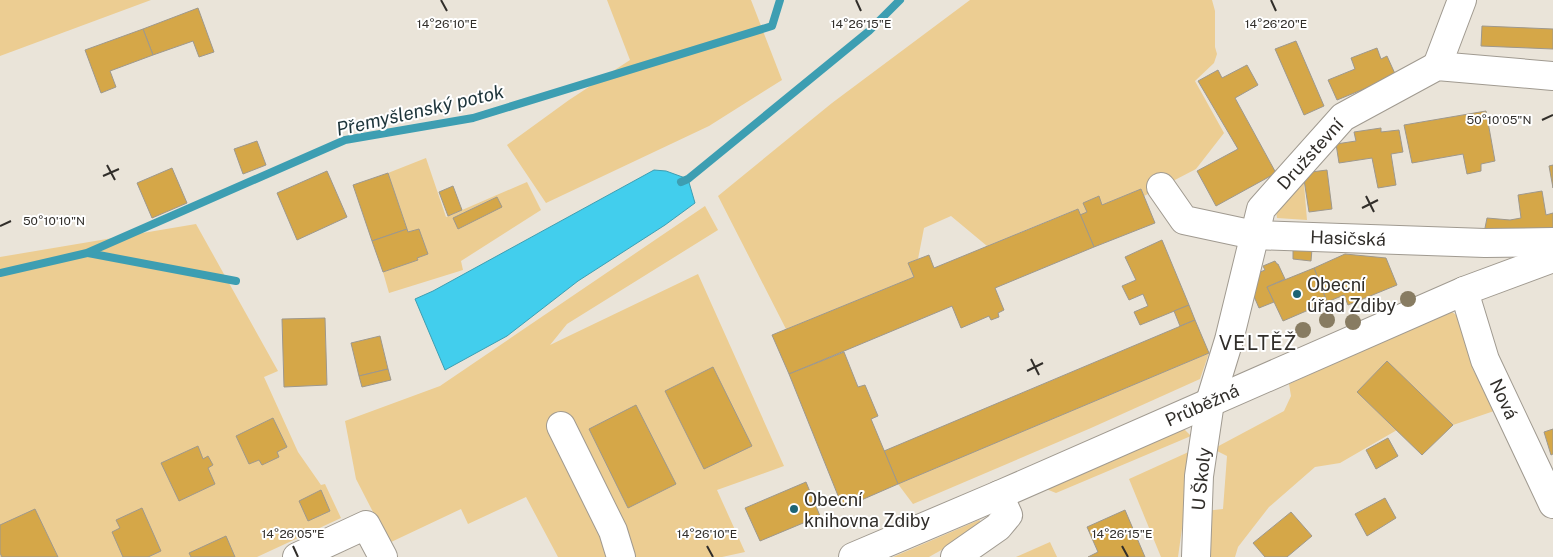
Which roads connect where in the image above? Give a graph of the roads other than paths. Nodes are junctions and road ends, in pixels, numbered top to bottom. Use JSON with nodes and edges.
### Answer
{"nodes":[{"id":1,"x":1462,"y":0,"type":"edge"},
{"id":2,"x":1437,"y":66,"type":"junction"},
{"id":3,"x":1553,"y":76,"type":"edge"},
{"id":4,"x":1161,"y":187,"type":"dead end"},
{"id":5,"x":1254,"y":235,"type":"junction"},
{"id":6,"x":1553,"y":242,"type":"edge"},
{"id":7,"x":1553,"y":258,"type":"edge"},
{"id":8,"x":1464,"y":291,"type":"junction"},
{"id":9,"x":1210,"y":402,"type":"junction"},
{"id":10,"x":561,"y":426,"type":"dead end"},
{"id":11,"x":1000,"y":495,"type":"junction"},
{"id":12,"x":1553,"y":504,"type":"edge"},
{"id":13,"x":297,"y":557,"type":"edge"},
{"id":14,"x":383,"y":557,"type":"edge"},
{"id":15,"x":621,"y":557,"type":"edge"},
{"id":16,"x":854,"y":557,"type":"edge"},
{"id":17,"x":955,"y":557,"type":"edge"},
{"id":18,"x":1196,"y":557,"type":"edge"}],
"edges":[{"from":1,"to":2,"type":"street"},
{"from":2,"to":3,"type":"street"},
{"from":2,"to":5,"type":"street","name":"Družstevní"},
{"from":4,"to":5,"type":"street","name":"Hasičská"},
{"from":5,"to":6,"type":"street","name":"Hasičská"},
{"from":5,"to":9,"type":"street","name":"Družstevní"},
{"from":7,"to":8,"type":"street","name":"Průběžná"},
{"from":8,"to":9,"type":"street","name":"Průběžná"},
{"from":8,"to":12,"type":"street","name":"Nová"},
{"from":9,"to":11,"type":"street","name":"Průběžná"},
{"from":9,"to":18,"type":"street","name":"U Školy"},
{"from":10,"to":15,"type":"street"},
{"from":11,"to":16,"type":"street","name":"Průběžná"},
{"from":11,"to":17,"type":"street"},
{"from":13,"to":14,"type":"street"}]}
